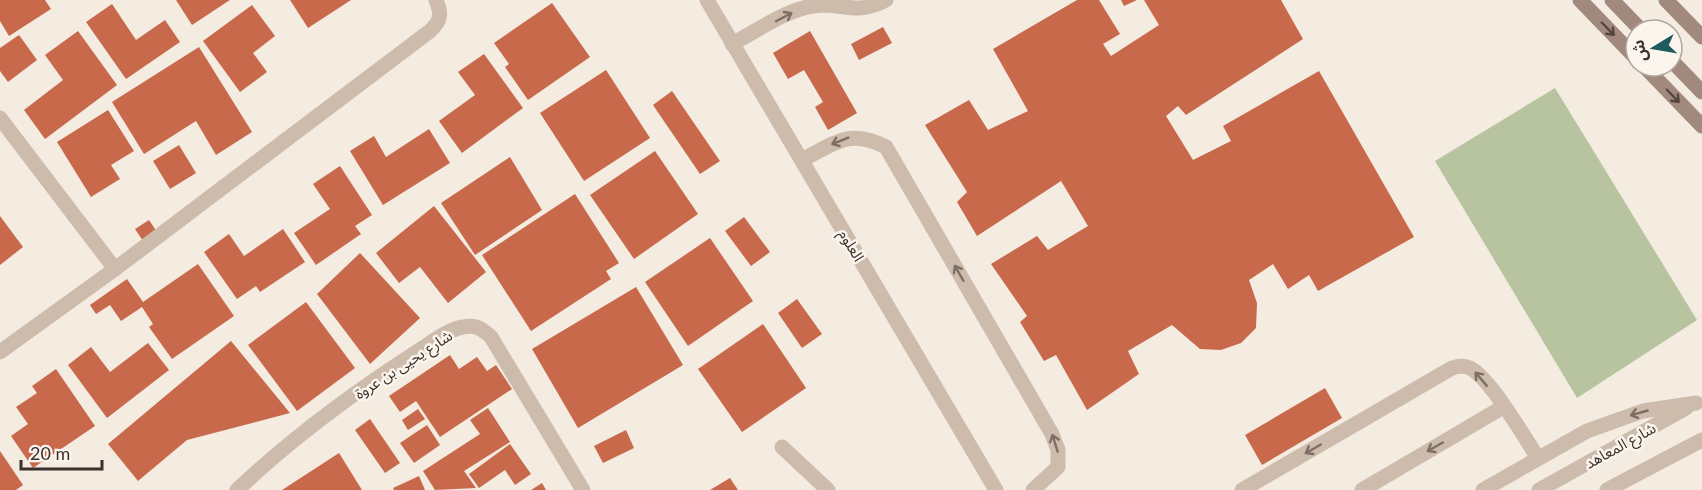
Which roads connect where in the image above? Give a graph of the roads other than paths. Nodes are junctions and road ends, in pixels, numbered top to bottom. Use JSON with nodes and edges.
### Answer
{"nodes":[{"id":1,"x":436,"y":0,"type":"edge"},
{"id":2,"x":707,"y":0,"type":"edge"},
{"id":3,"x":886,"y":0,"type":"edge"},
{"id":4,"x":1580,"y":0,"type":"edge"},
{"id":5,"x":1612,"y":0,"type":"edge"},
{"id":6,"x":1666,"y":0,"type":"edge"},
{"id":7,"x":1629,"y":18,"type":"edge"},
{"id":8,"x":1702,"y":37,"type":"edge"},
{"id":9,"x":732,"y":44,"type":"junction"},
{"id":10,"x":1624,"y":46,"type":"edge"},
{"id":11,"x":1684,"y":73,"type":"edge"},
{"id":12,"x":1656,"y":78,"type":"edge"},
{"id":13,"x":1702,"y":92,"type":"edge"},
{"id":14,"x":0,"y":118,"type":"edge"},
{"id":15,"x":1702,"y":126,"type":"edge"},
{"id":16,"x":802,"y":160,"type":"junction"},
{"id":17,"x":115,"y":269,"type":"junction"},
{"id":18,"x":0,"y":352,"type":"edge"},
{"id":19,"x":1699,"y":401,"type":"edge"},
{"id":20,"x":1503,"y":407,"type":"junction"},
{"id":21,"x":1702,"y":440,"type":"edge"},
{"id":22,"x":782,"y":447,"type":"dead end"},
{"id":23,"x":1538,"y":458,"type":"junction"},
{"id":24,"x":237,"y":490,"type":"edge"},
{"id":25,"x":583,"y":490,"type":"edge"},
{"id":26,"x":828,"y":490,"type":"edge"},
{"id":27,"x":996,"y":490,"type":"edge"},
{"id":28,"x":1033,"y":490,"type":"edge"},
{"id":29,"x":1242,"y":490,"type":"edge"},
{"id":30,"x":1362,"y":490,"type":"edge"},
{"id":31,"x":1483,"y":490,"type":"edge"},
{"id":32,"x":1539,"y":490,"type":"edge"},
{"id":33,"x":1607,"y":490,"type":"edge"}],
"edges":[{"from":1,"to":17,"type":"street"},
{"from":2,"to":9,"type":"street","name":"العلوم"},
{"from":9,"to":3,"type":"street","one_way":true},
{"from":4,"to":10,"type":"main road","one_way":true},
{"from":5,"to":7,"type":"main road"},
{"from":6,"to":8,"type":"main road"},
{"from":9,"to":16,"type":"street","name":"العلوم"},
{"from":11,"to":13,"type":"main road"},
{"from":12,"to":15,"type":"main road","one_way":true},
{"from":14,"to":17,"type":"street"},
{"from":16,"to":27,"type":"street","name":"العلوم"},
{"from":28,"to":16,"type":"street","one_way":true},
{"from":17,"to":18,"type":"street"},
{"from":19,"to":23,"type":"street","one_way":true},
{"from":19,"to":32,"type":"street","name":"شارع المعاهد"},
{"from":20,"to":23,"type":"street"},
{"from":20,"to":29,"type":"street","one_way":true},
{"from":20,"to":30,"type":"street","one_way":true},
{"from":21,"to":33,"type":"street"},
{"from":22,"to":26,"type":"street"},
{"from":23,"to":31,"type":"street"},
{"from":24,"to":25,"type":"street","name":"شارع يحيى بن عروة"}]}
